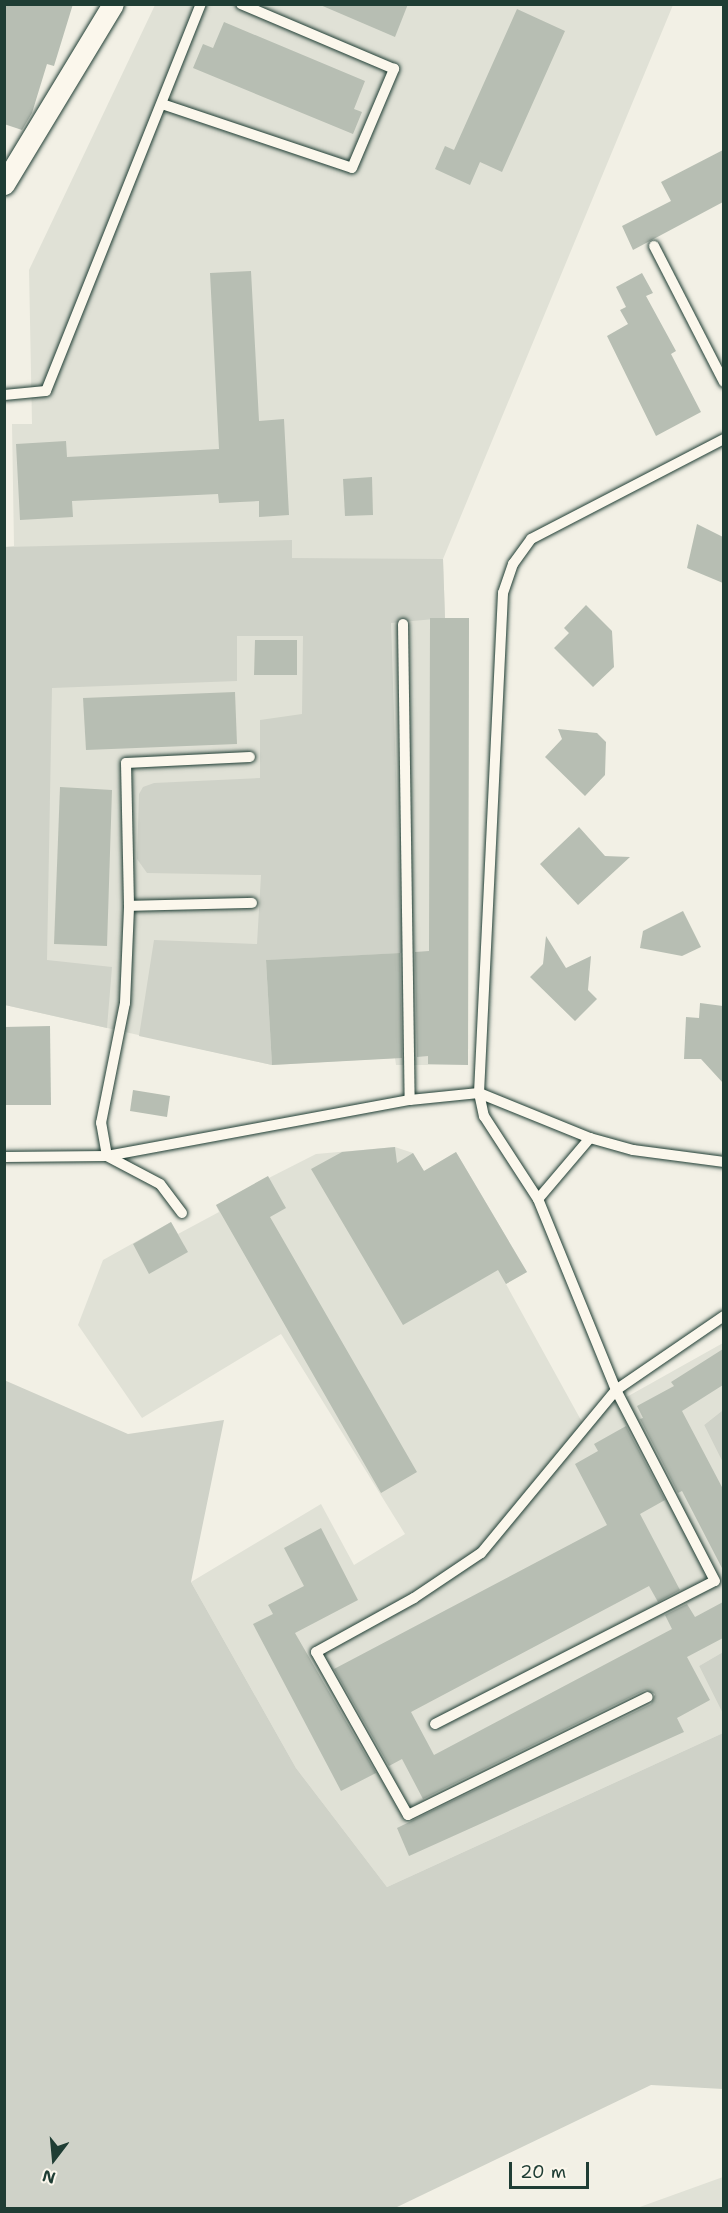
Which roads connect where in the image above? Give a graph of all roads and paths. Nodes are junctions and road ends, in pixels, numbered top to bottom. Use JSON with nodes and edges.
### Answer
{"nodes":[{"id":1,"x":113,"y":4,"type":"edge"},
{"id":2,"x":201,"y":4,"type":"edge"},
{"id":3,"x":241,"y":4,"type":"edge"},
{"id":4,"x":162,"y":104,"type":"junction"},
{"id":5,"x":4,"y":184,"type":"edge"},
{"id":6,"x":654,"y":246,"type":"dead end"},
{"id":7,"x":723,"y":382,"type":"edge"},
{"id":8,"x":4,"y":395,"type":"edge"},
{"id":9,"x":723,"y":439,"type":"edge"},
{"id":10,"x":403,"y":624,"type":"dead end"},
{"id":11,"x":250,"y":757,"type":"dead end"},
{"id":12,"x":252,"y":903,"type":"dead end"},
{"id":13,"x":129,"y":906,"type":"junction"},
{"id":14,"x":479,"y":1093,"type":"junction"},
{"id":15,"x":410,"y":1100,"type":"junction"},
{"id":16,"x":590,"y":1138,"type":"junction"},
{"id":17,"x":107,"y":1156,"type":"junction"},
{"id":18,"x":4,"y":1157,"type":"edge"},
{"id":19,"x":723,"y":1162,"type":"edge"},
{"id":20,"x":538,"y":1199,"type":"junction"},
{"id":21,"x":182,"y":1213,"type":"dead end"},
{"id":22,"x":723,"y":1316,"type":"edge"},
{"id":23,"x":616,"y":1390,"type":"junction"},
{"id":24,"x":648,"y":1697,"type":"dead end"},
{"id":25,"x":435,"y":1724,"type":"dead end"}],
"edges":[{"from":1,"to":5,"type":"street"},
{"from":2,"to":4,"type":"lane"},
{"from":3,"to":4,"type":"lane"},
{"from":4,"to":8,"type":"lane"},
{"from":6,"to":7,"type":"lane"},
{"from":9,"to":14,"type":"lane"},
{"from":10,"to":15,"type":"lane"},
{"from":11,"to":13,"type":"lane"},
{"from":12,"to":13,"type":"lane"},
{"from":13,"to":17,"type":"lane"},
{"from":14,"to":15,"type":"lane"},
{"from":14,"to":16,"type":"lane"},
{"from":14,"to":20,"type":"lane"},
{"from":15,"to":17,"type":"lane"},
{"from":16,"to":19,"type":"lane"},
{"from":16,"to":20,"type":"lane"},
{"from":17,"to":18,"type":"lane"},
{"from":17,"to":21,"type":"lane"},
{"from":20,"to":23,"type":"lane"},
{"from":22,"to":23,"type":"lane"},
{"from":23,"to":24,"type":"lane"},
{"from":23,"to":25,"type":"lane"}]}
